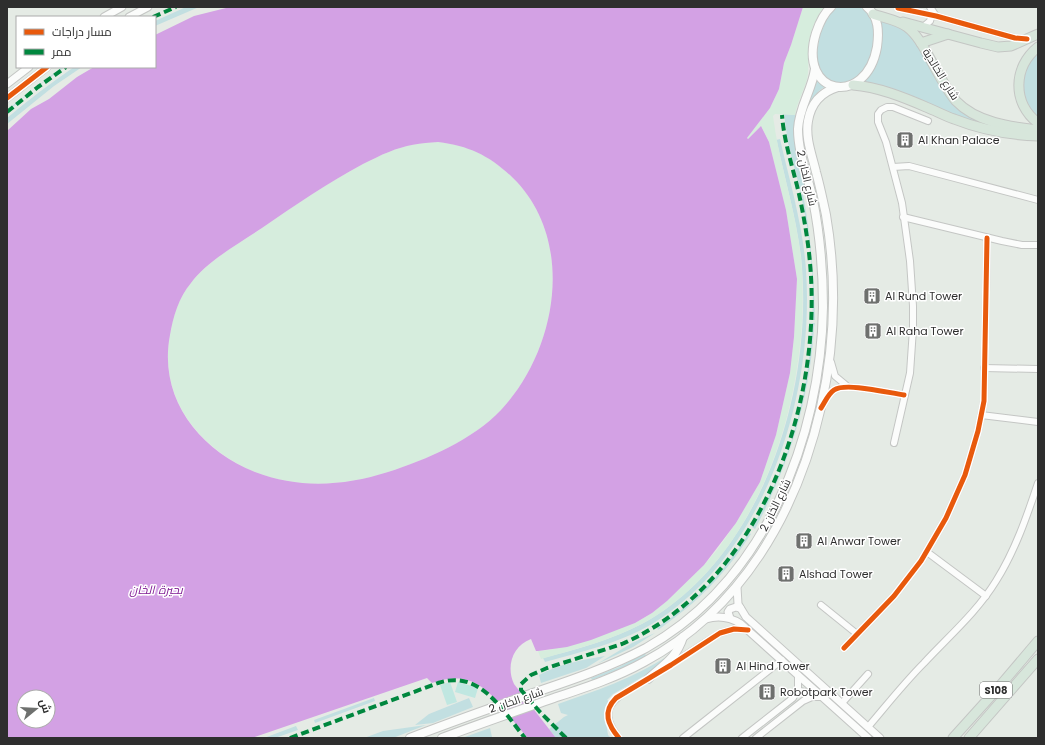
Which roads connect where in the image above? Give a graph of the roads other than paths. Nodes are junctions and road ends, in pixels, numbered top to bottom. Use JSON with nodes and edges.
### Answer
{"nodes":[{"id":1,"x":122,"y":7,"type":"edge"},
{"id":2,"x":148,"y":7,"type":"edge"},
{"id":3,"x":831,"y":7,"type":"edge"},
{"id":4,"x":930,"y":7,"type":"edge"},
{"id":5,"x":898,"y":8,"type":"edge"},
{"id":6,"x":909,"y":9,"type":"edge"},
{"id":7,"x":870,"y":10,"type":"edge"},
{"id":8,"x":106,"y":16,"type":"edge"},
{"id":9,"x":131,"y":16,"type":"edge"},
{"id":10,"x":892,"y":20,"type":"junction"},
{"id":11,"x":931,"y":22,"type":"junction"},
{"id":12,"x":948,"y":34,"type":"junction"},
{"id":13,"x":1038,"y":34,"type":"edge"},
{"id":14,"x":1027,"y":39,"type":"junction"},
{"id":15,"x":921,"y":43,"type":"junction"},
{"id":16,"x":1038,"y":47,"type":"edge"},
{"id":17,"x":28,"y":68,"type":"edge"},
{"id":18,"x":45,"y":68,"type":"edge"},
{"id":19,"x":815,"y":69,"type":"junction"},
{"id":20,"x":7,"y":84,"type":"edge"},
{"id":21,"x":853,"y":85,"type":"junction"},
{"id":22,"x":838,"y":87,"type":"junction"},
{"id":23,"x":7,"y":98,"type":"edge"},
{"id":24,"x":928,"y":121,"type":"dead end"},
{"id":25,"x":1038,"y":123,"type":"edge"},
{"id":26,"x":1038,"y":130,"type":"edge"},
{"id":27,"x":1016,"y":135,"type":"junction"},
{"id":28,"x":1038,"y":136,"type":"edge"},
{"id":29,"x":1038,"y":141,"type":"edge"},
{"id":30,"x":893,"y":167,"type":"junction"},
{"id":31,"x":1038,"y":200,"type":"edge"},
{"id":32,"x":904,"y":217,"type":"junction"},
{"id":33,"x":987,"y":238,"type":"junction"},
{"id":34,"x":1038,"y":245,"type":"edge"},
{"id":35,"x":829,"y":359,"type":"junction"},
{"id":36,"x":984,"y":368,"type":"junction"},
{"id":37,"x":1038,"y":369,"type":"edge"},
{"id":38,"x":847,"y":386,"type":"junction"},
{"id":39,"x":904,"y":395,"type":"junction"},
{"id":40,"x":821,"y":408,"type":"junction"},
{"id":41,"x":981,"y":414,"type":"junction"},
{"id":42,"x":1038,"y":422,"type":"edge"},
{"id":43,"x":894,"y":443,"type":"dead end"},
{"id":44,"x":1038,"y":483,"type":"edge"},
{"id":45,"x":1035,"y":499,"type":"edge"},
{"id":46,"x":927,"y":552,"type":"junction"},
{"id":47,"x":737,"y":587,"type":"junction"},
{"id":48,"x":986,"y":596,"type":"junction"},
{"id":49,"x":821,"y":605,"type":"dead end"},
{"id":50,"x":740,"y":608,"type":"junction"},
{"id":51,"x":706,"y":618,"type":"junction"},
{"id":52,"x":730,"y":618,"type":"junction"},
{"id":53,"x":748,"y":630,"type":"junction"},
{"id":54,"x":857,"y":634,"type":"junction"},
{"id":55,"x":683,"y":637,"type":"junction"},
{"id":56,"x":1038,"y":641,"type":"edge"},
{"id":57,"x":844,"y":648,"type":"dead end"},
{"id":58,"x":1038,"y":659,"type":"edge"},
{"id":59,"x":782,"y":660,"type":"junction"},
{"id":60,"x":868,"y":674,"type":"dead end"},
{"id":61,"x":798,"y":675,"type":"junction"},
{"id":62,"x":648,"y":679,"type":"junction"},
{"id":63,"x":797,"y":693,"type":"junction"},
{"id":64,"x":823,"y":697,"type":"junction"},
{"id":65,"x":806,"y":699,"type":"junction"},
{"id":66,"x":842,"y":703,"type":"junction"},
{"id":67,"x":868,"y":727,"type":"junction"},
{"id":68,"x":410,"y":738,"type":"edge"},
{"id":69,"x":442,"y":738,"type":"edge"},
{"id":70,"x":619,"y":738,"type":"edge"},
{"id":71,"x":683,"y":738,"type":"edge"},
{"id":72,"x":742,"y":738,"type":"edge"},
{"id":73,"x":756,"y":738,"type":"edge"},
{"id":74,"x":868,"y":738,"type":"edge"},
{"id":75,"x":880,"y":738,"type":"edge"},
{"id":76,"x":953,"y":738,"type":"edge"},
{"id":77,"x":969,"y":738,"type":"edge"}],
"edges":[{"from":1,"to":8,"type":"street"},
{"from":2,"to":9,"type":"street"},
{"from":3,"to":19,"type":"main road"},
{"from":4,"to":11,"type":"street"},
{"from":5,"to":6,"type":"street"},
{"from":6,"to":11,"type":"street"},
{"from":7,"to":10,"type":"main road","name":"شارع الخالدية"},
{"from":7,"to":21,"type":"main road"},
{"from":10,"to":11,"type":"main road"},
{"from":10,"to":15,"type":"main road","name":"شارع الخالدية"},
{"from":11,"to":12,"type":"main road"},
{"from":11,"to":14,"type":"street"},
{"from":12,"to":14,"type":"main road"},
{"from":12,"to":15,"type":"main road"},
{"from":13,"to":14,"type":"main road"},
{"from":15,"to":26,"type":"main road","name":"شارع الخالدية"},
{"from":16,"to":25,"type":"main road"},
{"from":17,"to":20,"type":"street"},
{"from":18,"to":23,"type":"street"},
{"from":19,"to":22,"type":"main road"},
{"from":19,"to":68,"type":"main road","name":"شارع الخان 2"},
{"from":21,"to":22,"type":"main road"},
{"from":21,"to":27,"type":"main road","name":"شارع الخالدية"},
{"from":22,"to":35,"type":"main road","name":"شارع الخان 2"},
{"from":24,"to":30,"type":"street"},
{"from":27,"to":28,"type":"main road","name":"شارع الخالدية"},
{"from":27,"to":29,"type":"main road"},
{"from":30,"to":31,"type":"street"},
{"from":30,"to":32,"type":"street"},
{"from":32,"to":33,"type":"street"},
{"from":32,"to":39,"type":"street"},
{"from":33,"to":34,"type":"street"},
{"from":33,"to":36,"type":"street"},
{"from":35,"to":38,"type":"street"},
{"from":35,"to":40,"type":"main road","name":"شارع الخان 2"},
{"from":36,"to":37,"type":"street"},
{"from":36,"to":41,"type":"street"},
{"from":38,"to":39,"type":"street"},
{"from":38,"to":40,"type":"street"},
{"from":39,"to":43,"type":"street"},
{"from":40,"to":47,"type":"main road","name":"شارع الخان 2"},
{"from":41,"to":42,"type":"street"},
{"from":41,"to":46,"type":"street"},
{"from":44,"to":45,"type":"street"},
{"from":45,"to":48,"type":"street"},
{"from":46,"to":48,"type":"street"},
{"from":46,"to":54,"type":"street"},
{"from":47,"to":50,"type":"street"},
{"from":47,"to":51,"type":"main road","name":"شارع الخان 2"},
{"from":48,"to":67,"type":"street"},
{"from":49,"to":54,"type":"street"},
{"from":50,"to":52,"type":"street"},
{"from":50,"to":66,"type":"street"},
{"from":51,"to":52,"type":"street"},
{"from":51,"to":55,"type":"main road","name":"شارع الخان 2"},
{"from":52,"to":53,"type":"street"},
{"from":53,"to":59,"type":"street"},
{"from":53,"to":62,"type":"street"},
{"from":54,"to":57,"type":"street"},
{"from":55,"to":62,"type":"main road"},
{"from":55,"to":69,"type":"main road","name":"شارع الخان 2"},
{"from":56,"to":76,"type":"main road","number":"S108"},
{"from":58,"to":77,"type":"main road","number":"S108"},
{"from":59,"to":61,"type":"street"},
{"from":59,"to":71,"type":"street"},
{"from":60,"to":66,"type":"street"},
{"from":61,"to":63,"type":"street"},
{"from":61,"to":64,"type":"street"},
{"from":62,"to":70,"type":"street"},
{"from":63,"to":65,"type":"street"},
{"from":63,"to":72,"type":"street"},
{"from":64,"to":65,"type":"street"},
{"from":64,"to":74,"type":"street"},
{"from":65,"to":73,"type":"street"},
{"from":66,"to":67,"type":"street"},
{"from":67,"to":75,"type":"street"}]}
